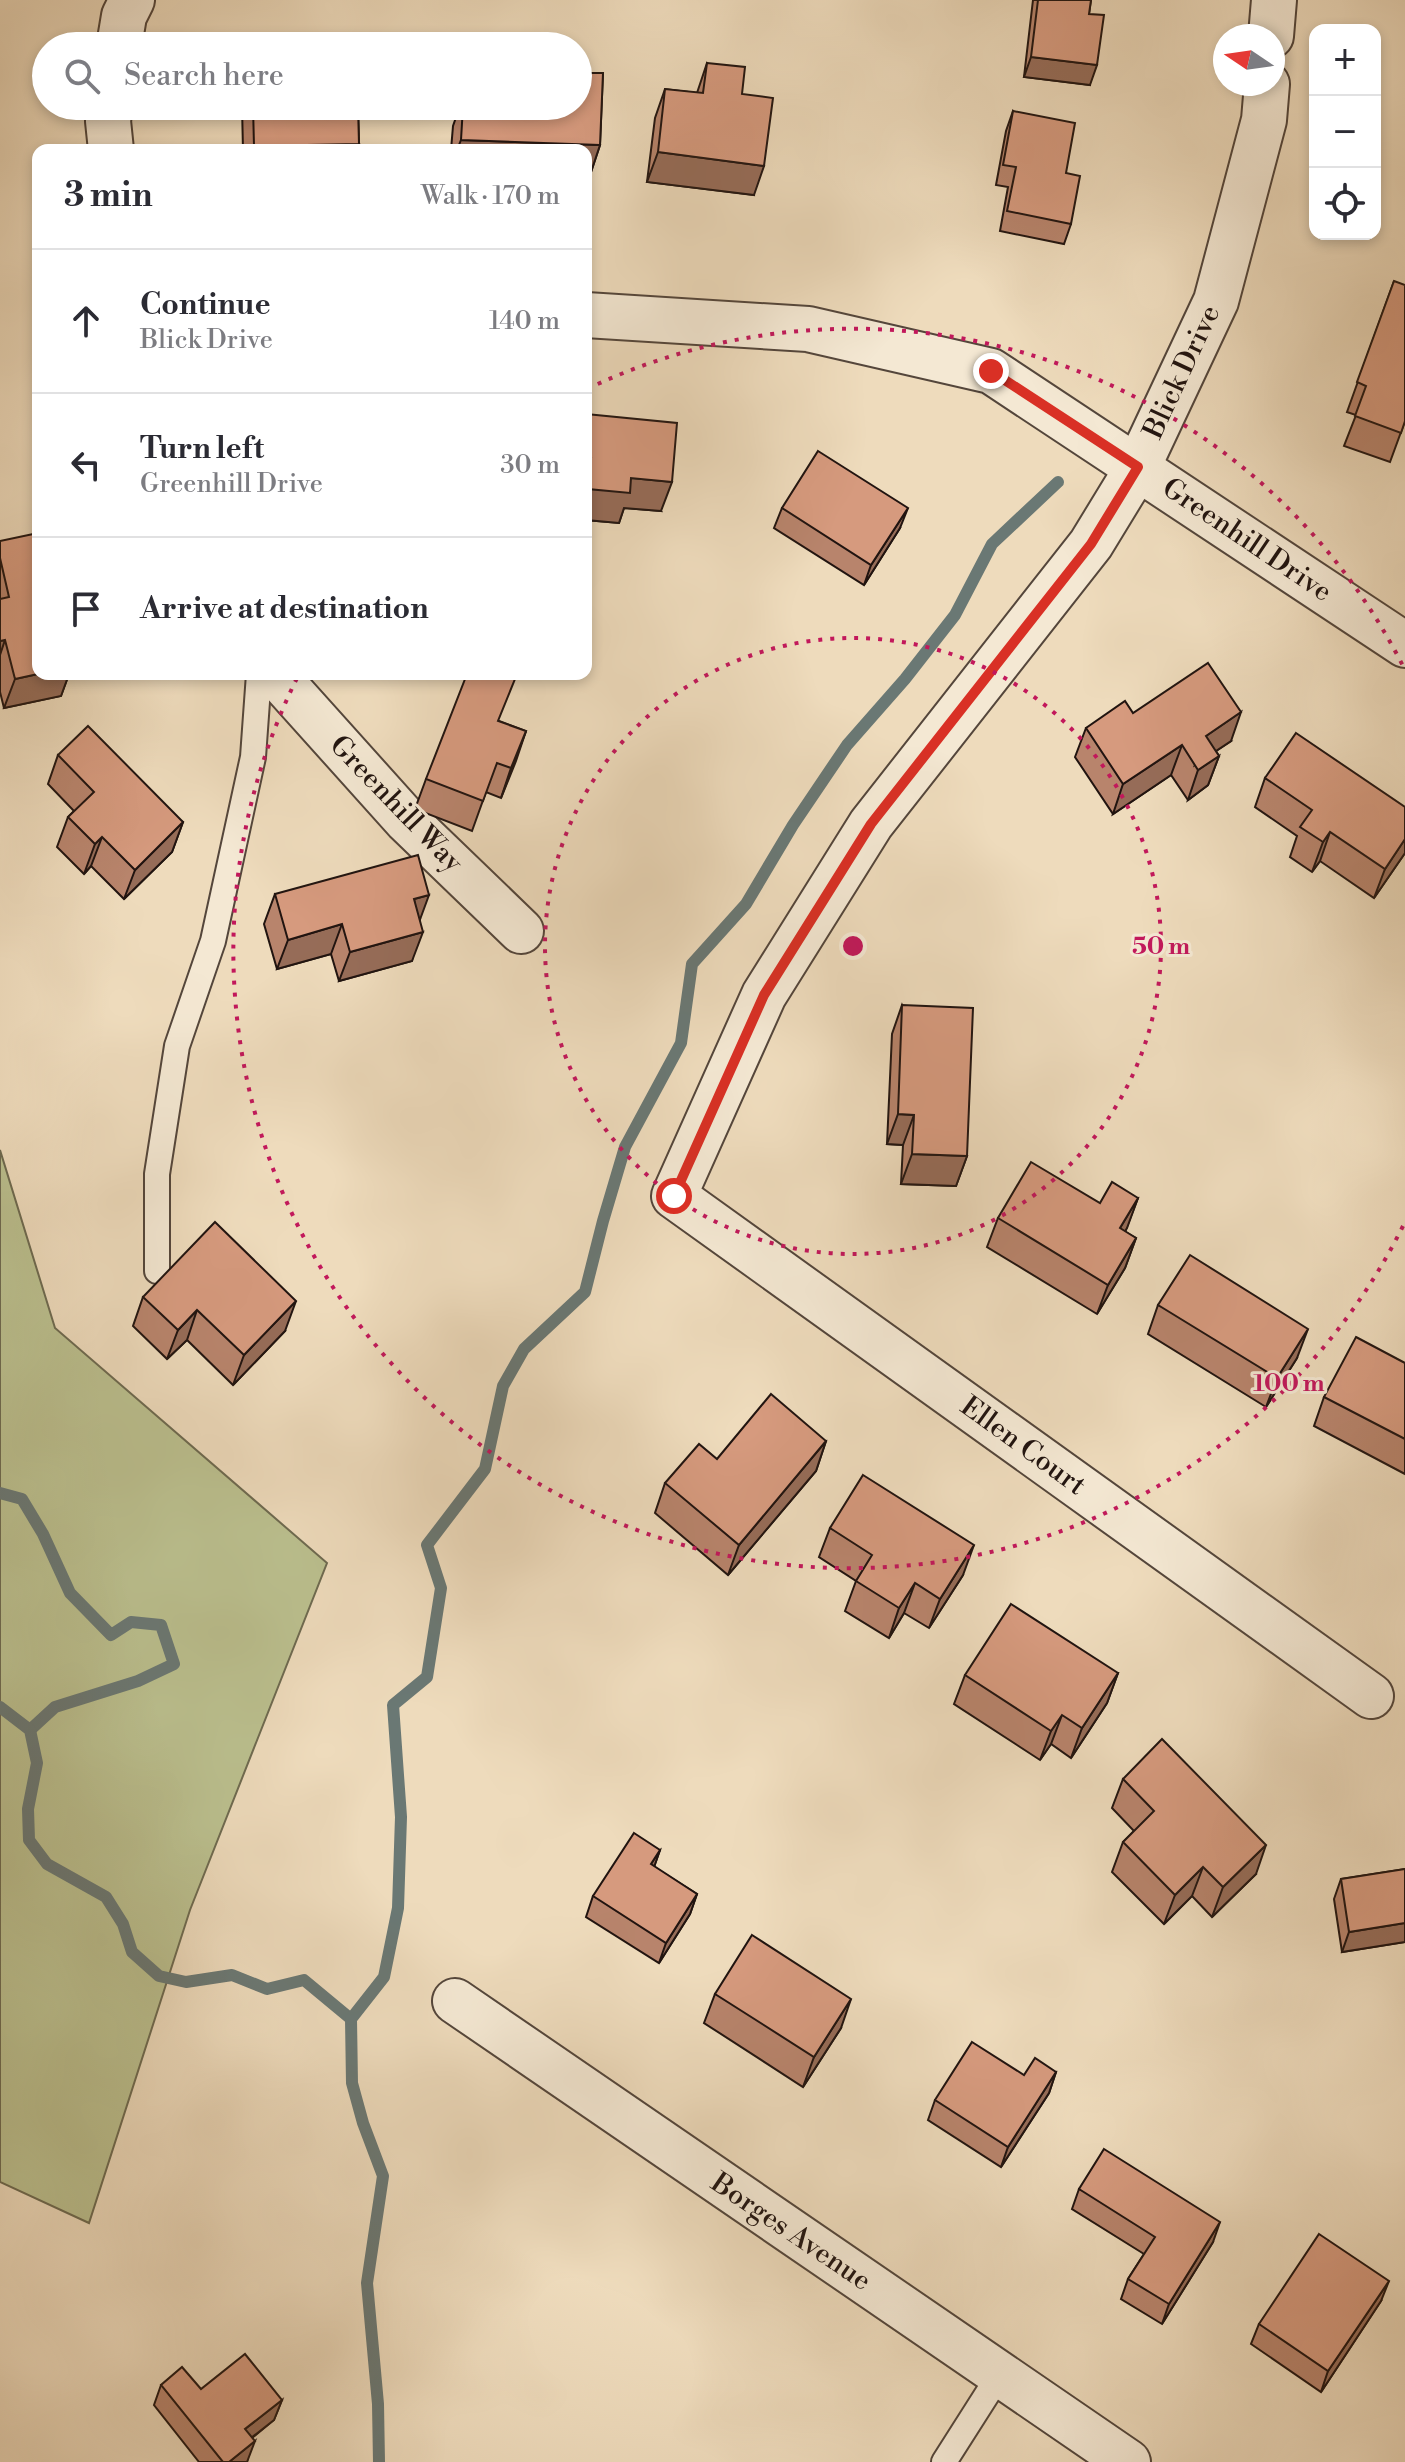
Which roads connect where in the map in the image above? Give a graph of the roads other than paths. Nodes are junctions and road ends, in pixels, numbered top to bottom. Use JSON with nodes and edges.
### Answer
{"nodes":[{"id":1,"x":132,"y":0,"type":"edge"},
{"id":2,"x":1274,"y":0,"type":"edge"},
{"id":3,"x":1272,"y":24,"type":"edge"},
{"id":4,"x":121,"y":32,"type":"edge"},
{"id":5,"x":1266,"y":96,"type":"edge"},
{"id":6,"x":108,"y":120,"type":"edge"},
{"id":7,"x":110,"y":144,"type":"edge"},
{"id":8,"x":592,"y":315,"type":"edge"},
{"id":9,"x":1138,"y":467,"type":"junction"},
{"id":10,"x":1405,"y":645,"type":"edge"},
{"id":11,"x":259,"y":680,"type":"edge"},
{"id":12,"x":280,"y":680,"type":"edge"},
{"id":13,"x":521,"y":931,"type":"dead end"},
{"id":14,"x":674,"y":1196,"type":"joint"},
{"id":15,"x":157,"y":1271,"type":"dead end"},
{"id":16,"x":1371,"y":1696,"type":"dead end"},
{"id":17,"x":455,"y":2001,"type":"dead end"},
{"id":18,"x":1000,"y":2374,"type":"junction"},
{"id":19,"x":944,"y":2462,"type":"edge"},
{"id":20,"x":1128,"y":2462,"type":"edge"}],
"edges":[{"from":1,"to":4,"type":"street"},
{"from":2,"to":3,"type":"street"},
{"from":5,"to":9,"type":"street","name":"Blick Drive"},
{"from":6,"to":7,"type":"street"},
{"from":8,"to":9,"type":"street","name":"Greenhill Drive"},
{"from":9,"to":10,"type":"street","name":"Greenhill Drive"},
{"from":9,"to":14,"type":"street","name":"Blick Drive"},
{"from":11,"to":15,"type":"lane"},
{"from":12,"to":13,"type":"street","name":"Greenhill Way"},
{"from":14,"to":16,"type":"street","name":"Ellen Court"},
{"from":17,"to":18,"type":"street","name":"Borges Avenue"},
{"from":18,"to":19,"type":"lane"},
{"from":18,"to":20,"type":"street","name":"Borges Avenue"}]}
